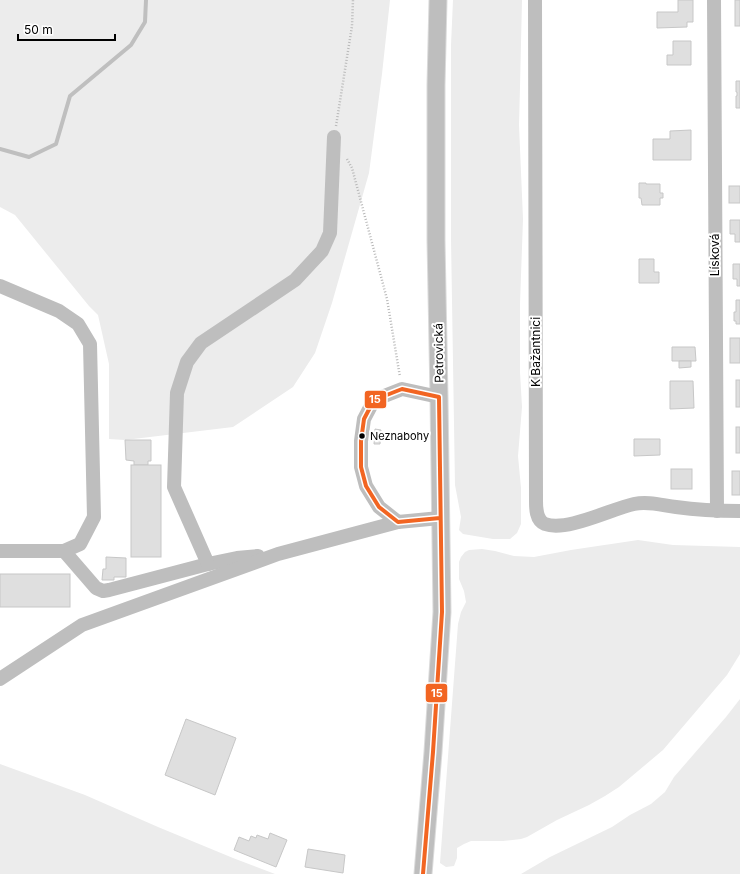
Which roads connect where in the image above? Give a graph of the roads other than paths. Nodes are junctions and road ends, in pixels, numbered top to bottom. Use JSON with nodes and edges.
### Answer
{"nodes":[{"id":1,"x":438,"y":0,"type":"edge"},
{"id":2,"x":534,"y":0,"type":"edge"},
{"id":3,"x":714,"y":0,"type":"edge"},
{"id":4,"x":334,"y":137,"type":"road end"},
{"id":5,"x":0,"y":286,"type":"edge"},
{"id":6,"x":439,"y":396,"type":"junction"},
{"id":7,"x":740,"y":510,"type":"edge"},
{"id":8,"x":717,"y":511,"type":"junction"},
{"id":9,"x":440,"y":518,"type":"junction"},
{"id":10,"x":398,"y":522,"type":"junction"},
{"id":11,"x":0,"y":551,"type":"edge"},
{"id":12,"x":64,"y":551,"type":"junction"},
{"id":13,"x":278,"y":554,"type":"junction"},
{"id":14,"x":208,"y":564,"type":"junction"},
{"id":15,"x":0,"y":679,"type":"edge"},
{"id":16,"x":423,"y":874,"type":"edge"}],
"edges":[{"from":1,"to":6,"type":"main road","name":"Petrovická"},
{"from":2,"to":8,"type":"street","name":"K Bažantnici"},
{"from":3,"to":8,"type":"street","name":"Lísková"},
{"from":4,"to":14,"type":"street"},
{"from":5,"to":12,"type":"street"},
{"from":6,"to":9,"type":"main road","name":"Petrovická"},
{"from":6,"to":10,"type":"street"},
{"from":7,"to":8,"type":"street","name":"K Bažantnici"},
{"from":9,"to":10,"type":"street"},
{"from":9,"to":16,"type":"main road","name":"Petrovická"},
{"from":10,"to":13,"type":"street"},
{"from":11,"to":12,"type":"street"},
{"from":12,"to":14,"type":"street"},
{"from":13,"to":14,"type":"street"},
{"from":13,"to":15,"type":"street"}]}
